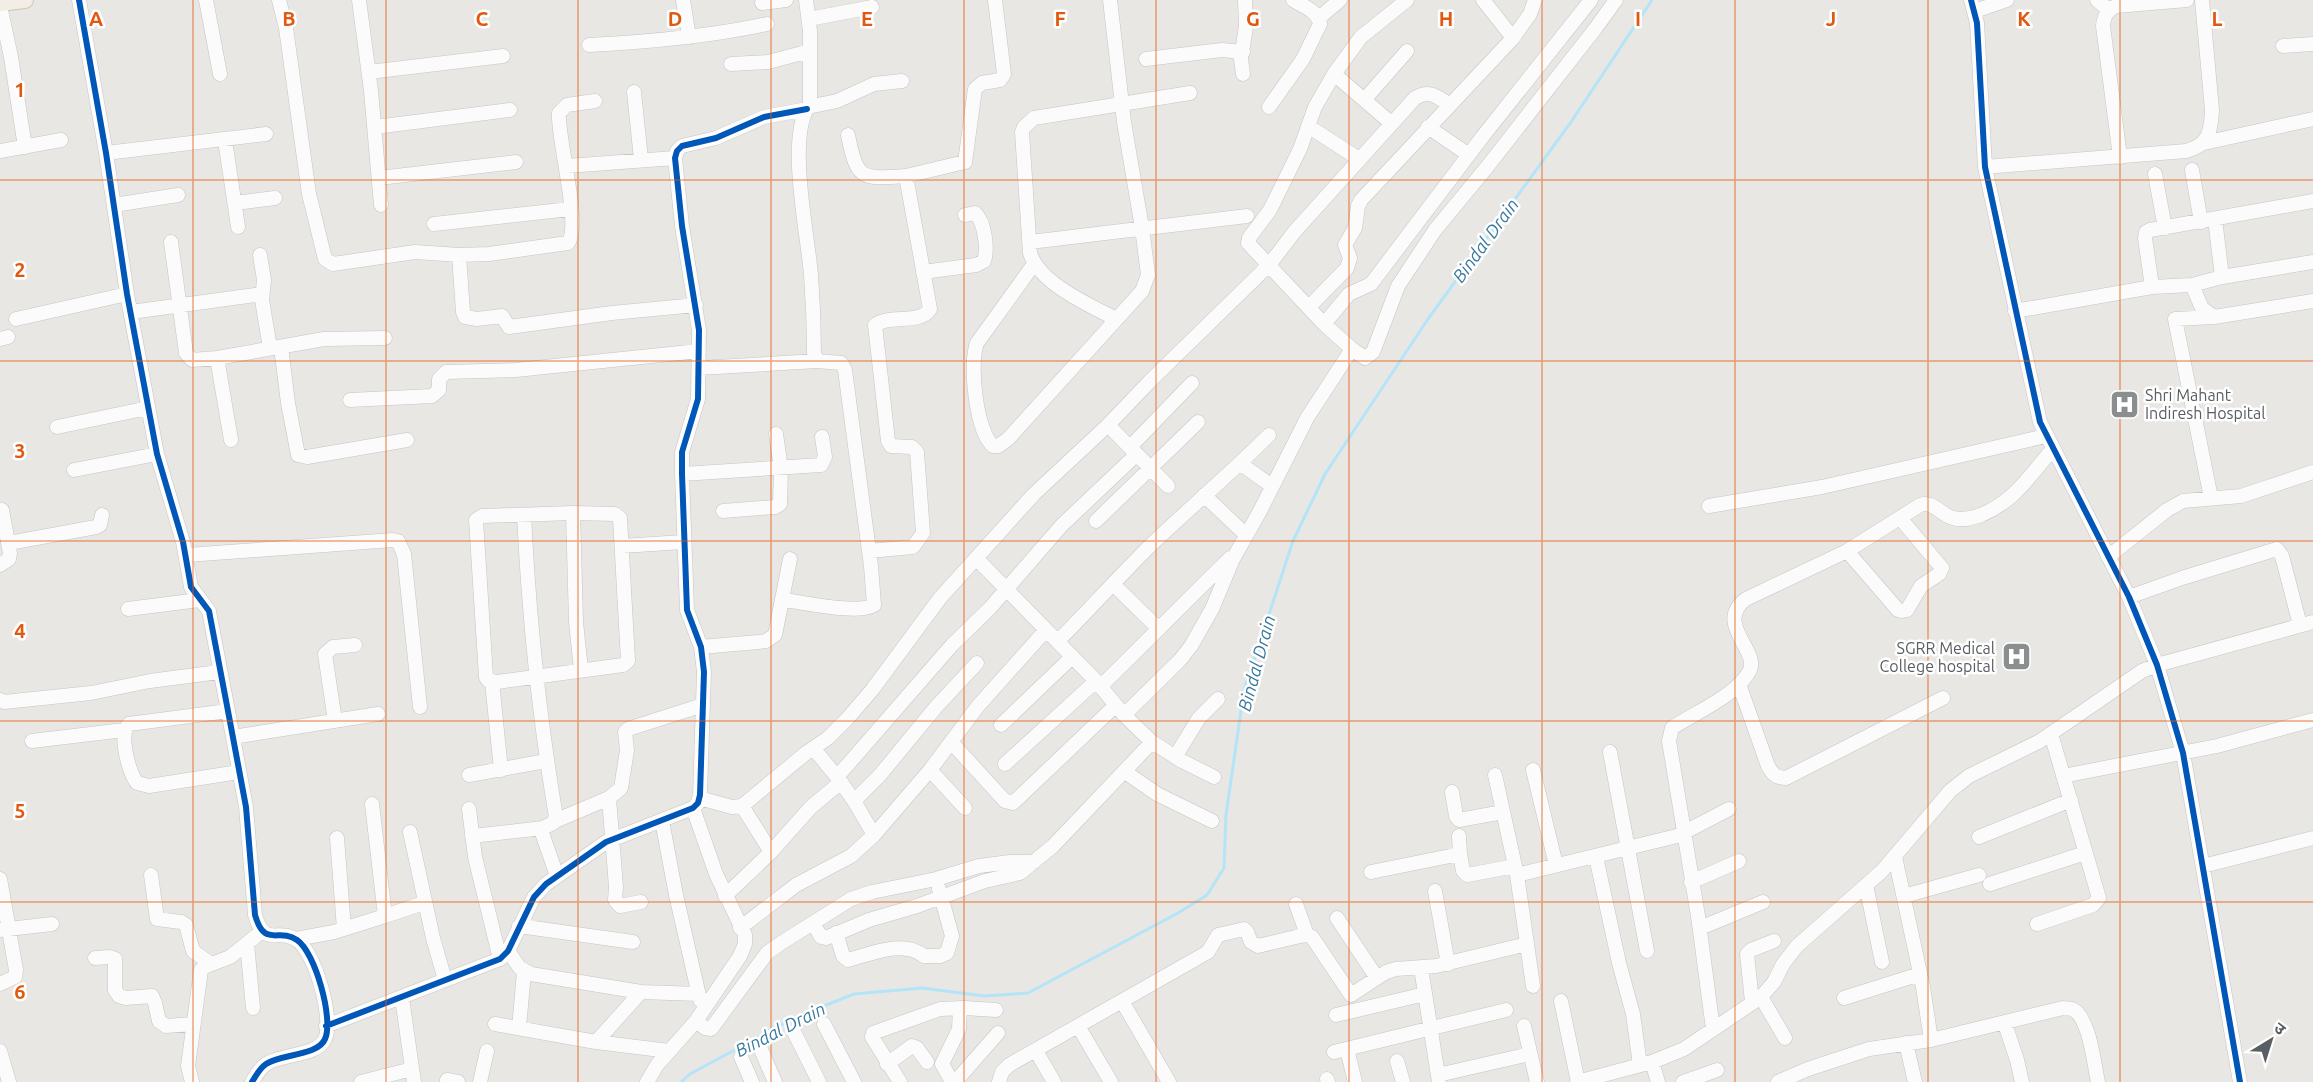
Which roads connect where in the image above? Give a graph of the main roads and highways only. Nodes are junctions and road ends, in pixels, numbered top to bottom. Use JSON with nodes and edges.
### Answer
{"nodes":[{"id":1,"x":25,"y":0,"type":"edge"},
{"id":2,"x":0,"y":5,"type":"edge"}],
"edges":[{"from":1,"to":2,"type":"main road"}]}
